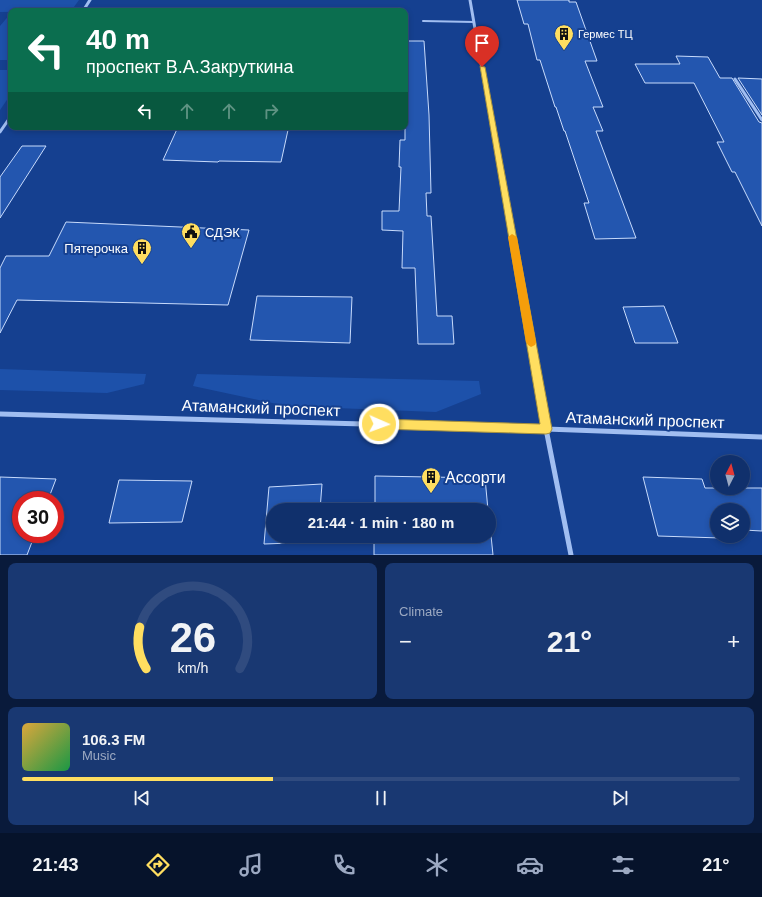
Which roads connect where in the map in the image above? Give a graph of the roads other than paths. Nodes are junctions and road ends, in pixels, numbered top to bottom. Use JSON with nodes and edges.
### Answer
{"nodes":[{"id":1,"x":470,"y":0,"type":"edge"},
{"id":2,"x":423,"y":21,"type":"dead end"},
{"id":3,"x":474,"y":22,"type":"junction"},
{"id":4,"x":735,"y":79,"type":"dead end"},
{"id":5,"x":8,"y":120,"type":"edge"},
{"id":6,"x":762,"y":120,"type":"edge"},
{"id":7,"x":0,"y":132,"type":"edge"},
{"id":8,"x":0,"y":414,"type":"edge"},
{"id":9,"x":546,"y":429,"type":"junction"},
{"id":10,"x":762,"y":437,"type":"edge"},
{"id":11,"x":571,"y":555,"type":"edge"}],
"edges":[{"from":1,"to":3,"type":"street"},
{"from":2,"to":3,"type":"lane"},
{"from":3,"to":9,"type":"street"},
{"from":4,"to":6,"type":"street"},
{"from":5,"to":7,"type":"street"},
{"from":8,"to":9,"type":"street","name":"Атаманский проспект"},
{"from":9,"to":10,"type":"street","name":"Атаманский проспект"},
{"from":9,"to":11,"type":"street"}]}
